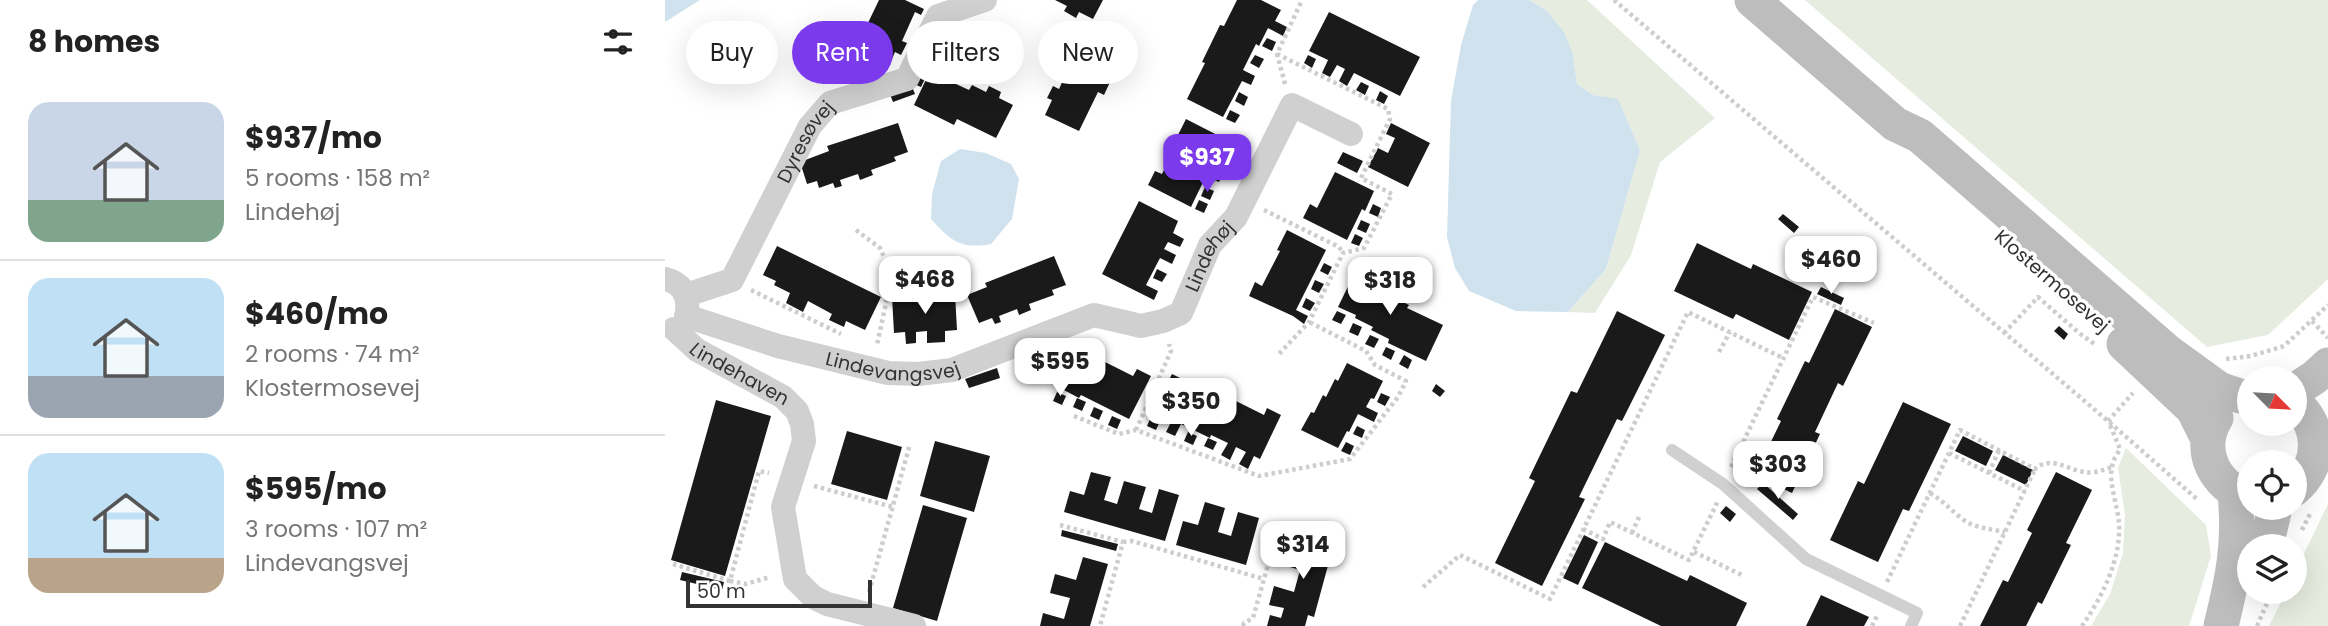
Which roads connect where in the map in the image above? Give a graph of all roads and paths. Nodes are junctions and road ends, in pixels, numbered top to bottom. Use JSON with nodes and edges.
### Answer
{"nodes":[{"id":1,"x":985,"y":0,"type":"edge"},
{"id":2,"x":1302,"y":0,"type":"edge"},
{"id":3,"x":1614,"y":0,"type":"edge"},
{"id":4,"x":1752,"y":0,"type":"edge"},
{"id":5,"x":1277,"y":54,"type":"junction"},
{"id":6,"x":1291,"y":105,"type":"junction"},
{"id":7,"x":1895,"y":124,"type":"junction"},
{"id":8,"x":1351,"y":134,"type":"dead end"},
{"id":9,"x":1244,"y":200,"type":"junction"},
{"id":10,"x":856,"y":230,"type":"dead end"},
{"id":11,"x":1343,"y":253,"type":"junction"},
{"id":12,"x":665,"y":279,"type":"edge"},
{"id":13,"x":732,"y":280,"type":"junction"},
{"id":14,"x":2328,"y":304,"type":"edge"},
{"id":15,"x":678,"y":318,"type":"edge"},
{"id":16,"x":1163,"y":321,"type":"junction"},
{"id":17,"x":2312,"y":321,"type":"junction"},
{"id":18,"x":1309,"y":322,"type":"junction"},
{"id":19,"x":1874,"y":323,"type":"dead end"},
{"id":20,"x":1730,"y":332,"type":"junction"},
{"id":21,"x":2004,"y":333,"type":"junction"},
{"id":22,"x":849,"y":338,"type":"dead end"},
{"id":23,"x":2328,"y":338,"type":"edge"},
{"id":24,"x":868,"y":343,"type":"dead end"},
{"id":25,"x":877,"y":345,"type":"junction"},
{"id":26,"x":886,"y":347,"type":"dead end"},
{"id":27,"x":2101,"y":348,"type":"dead end"},
{"id":28,"x":1719,"y":352,"type":"dead end"},
{"id":29,"x":1277,"y":356,"type":"dead end"},
{"id":30,"x":1783,"y":358,"type":"junction"},
{"id":31,"x":2219,"y":359,"type":"dead end"},
{"id":32,"x":2328,"y":365,"type":"edge"},
{"id":33,"x":2307,"y":382,"type":"edge"},
{"id":34,"x":2137,"y":388,"type":"dead end"},
{"id":35,"x":2237,"y":393,"type":"edge"},
{"id":36,"x":2237,"y":398,"type":"edge"},
{"id":37,"x":2312,"y":414,"type":"edge"},
{"id":38,"x":1074,"y":416,"type":"dead end"},
{"id":39,"x":2108,"y":421,"type":"junction"},
{"id":40,"x":1136,"y":430,"type":"junction"},
{"id":41,"x":2208,"y":439,"type":"junction"},
{"id":42,"x":910,"y":444,"type":"dead end"},
{"id":43,"x":1672,"y":450,"type":"dead end"},
{"id":44,"x":1999,"y":450,"type":"junction"},
{"id":45,"x":1949,"y":453,"type":"junction"},
{"id":46,"x":2112,"y":467,"type":"junction"},
{"id":47,"x":2035,"y":469,"type":"junction"},
{"id":48,"x":1989,"y":474,"type":"junction"},
{"id":49,"x":2307,"y":474,"type":"edge"},
{"id":50,"x":1723,"y":484,"type":"junction"},
{"id":51,"x":2025,"y":491,"type":"junction"},
{"id":52,"x":1930,"y":493,"type":"junction"},
{"id":53,"x":2237,"y":493,"type":"edge"},
{"id":54,"x":1719,"y":498,"type":"dead end"},
{"id":55,"x":2201,"y":503,"type":"dead end"},
{"id":56,"x":1639,"y":517,"type":"dead end"},
{"id":57,"x":2238,"y":520,"type":"edge"},
{"id":58,"x":1280,"y":522,"type":"dead end"},
{"id":59,"x":1060,"y":525,"type":"dead end"},
{"id":60,"x":1583,"y":529,"type":"junction"},
{"id":61,"x":2005,"y":532,"type":"junction"},
{"id":62,"x":1632,"y":533,"type":"junction"},
{"id":63,"x":1123,"y":542,"type":"junction"},
{"id":64,"x":1694,"y":552,"type":"junction"},
{"id":65,"x":794,"y":570,"type":"junction"},
{"id":66,"x":1744,"y":576,"type":"dead end"},
{"id":67,"x":1264,"y":579,"type":"junction"},
{"id":68,"x":730,"y":582,"type":"dead end"},
{"id":69,"x":1423,"y":587,"type":"dead end"},
{"id":70,"x":1881,"y":595,"type":"junction"},
{"id":71,"x":2250,"y":604,"type":"edge"},
{"id":72,"x":2267,"y":604,"type":"edge"},
{"id":73,"x":1880,"y":611,"type":"dead end"},
{"id":74,"x":863,"y":613,"type":"junction"},
{"id":75,"x":914,"y":626,"type":"edge"},
{"id":76,"x":1100,"y":626,"type":"edge"},
{"id":77,"x":1243,"y":626,"type":"edge"},
{"id":78,"x":1872,"y":626,"type":"edge"},
{"id":79,"x":1911,"y":626,"type":"edge"},
{"id":80,"x":1960,"y":626,"type":"edge"},
{"id":81,"x":2082,"y":626,"type":"edge"},
{"id":82,"x":2221,"y":626,"type":"edge"},
{"id":83,"x":2243,"y":626,"type":"edge"},
{"id":84,"x":2257,"y":626,"type":"edge"}],
"edges":[{"from":1,"to":13,"type":"street","name":"Dyresøvej"},
{"from":2,"to":5,"type":"path"},
{"from":3,"to":21,"type":"path"},
{"from":4,"to":7,"type":"main road","name":"Klostermosevej"},
{"from":5,"to":6,"type":"path"},
{"from":5,"to":11,"type":"path"},
{"from":6,"to":8,"type":"street"},
{"from":6,"to":9,"type":"street","name":"Lindehøj"},
{"from":7,"to":35,"type":"main road","name":"Klostermosevej"},
{"from":7,"to":41,"type":"main road","name":"Klostermosevej"},
{"from":9,"to":11,"type":"path"},
{"from":9,"to":16,"type":"street","name":"Lindehøj"},
{"from":10,"to":25,"type":"path"},
{"from":11,"to":18,"type":"path"},
{"from":12,"to":15,"type":"street","name":"Lindehaven"},
{"from":13,"to":15,"type":"street"},
{"from":13,"to":22,"type":"path"},
{"from":14,"to":17,"type":"path"},
{"from":15,"to":16,"type":"street","name":"Lindevangsvej"},
{"from":15,"to":65,"type":"street","name":"Lindehaven"},
{"from":16,"to":40,"type":"path"},
{"from":17,"to":23,"type":"path"},
{"from":17,"to":31,"type":"path"},
{"from":18,"to":29,"type":"path"},
{"from":18,"to":40,"type":"path"},
{"from":19,"to":30,"type":"path"},
{"from":20,"to":28,"type":"path"},
{"from":20,"to":30,"type":"path"},
{"from":20,"to":60,"type":"path"},
{"from":21,"to":27,"type":"path"},
{"from":21,"to":39,"type":"path"},
{"from":24,"to":25,"type":"path"},
{"from":25,"to":26,"type":"path"},
{"from":30,"to":50,"type":"path"},
{"from":32,"to":33,"type":"main road"},
{"from":34,"to":39,"type":"path"},
{"from":36,"to":41,"type":"main road"},
{"from":37,"to":49,"type":"main road"},
{"from":38,"to":40,"type":"path"},
{"from":39,"to":46,"type":"path"},
{"from":39,"to":55,"type":"path"},
{"from":41,"to":53,"type":"main road","name":"Klostermosevej"},
{"from":42,"to":74,"type":"path"},
{"from":43,"to":50,"type":"lane"},
{"from":44,"to":45,"type":"path"},
{"from":44,"to":47,"type":"path"},
{"from":44,"to":48,"type":"path"},
{"from":45,"to":48,"type":"path"},
{"from":45,"to":52,"type":"path"},
{"from":46,"to":47,"type":"path"},
{"from":46,"to":81,"type":"path"},
{"from":47,"to":51,"type":"path"},
{"from":48,"to":51,"type":"path"},
{"from":50,"to":70,"type":"lane"},
{"from":51,"to":61,"type":"path"},
{"from":52,"to":61,"type":"path"},
{"from":52,"to":70,"type":"path"},
{"from":54,"to":64,"type":"path"},
{"from":56,"to":62,"type":"path"},
{"from":57,"to":82,"type":"main road"},
{"from":58,"to":67,"type":"path"},
{"from":59,"to":63,"type":"path"},
{"from":60,"to":62,"type":"path"},
{"from":60,"to":69,"type":"path"},
{"from":61,"to":80,"type":"path"},
{"from":62,"to":64,"type":"path"},
{"from":63,"to":67,"type":"path"},
{"from":63,"to":76,"type":"path"},
{"from":64,"to":66,"type":"path"},
{"from":65,"to":68,"type":"path"},
{"from":65,"to":74,"type":"street","name":"Lindehaven"},
{"from":67,"to":77,"type":"path"},
{"from":70,"to":79,"type":"lane"},
{"from":71,"to":83,"type":"main road"},
{"from":72,"to":84,"type":"path"},
{"from":73,"to":78,"type":"path"},
{"from":74,"to":75,"type":"street","name":"Lindehaven"}]}
